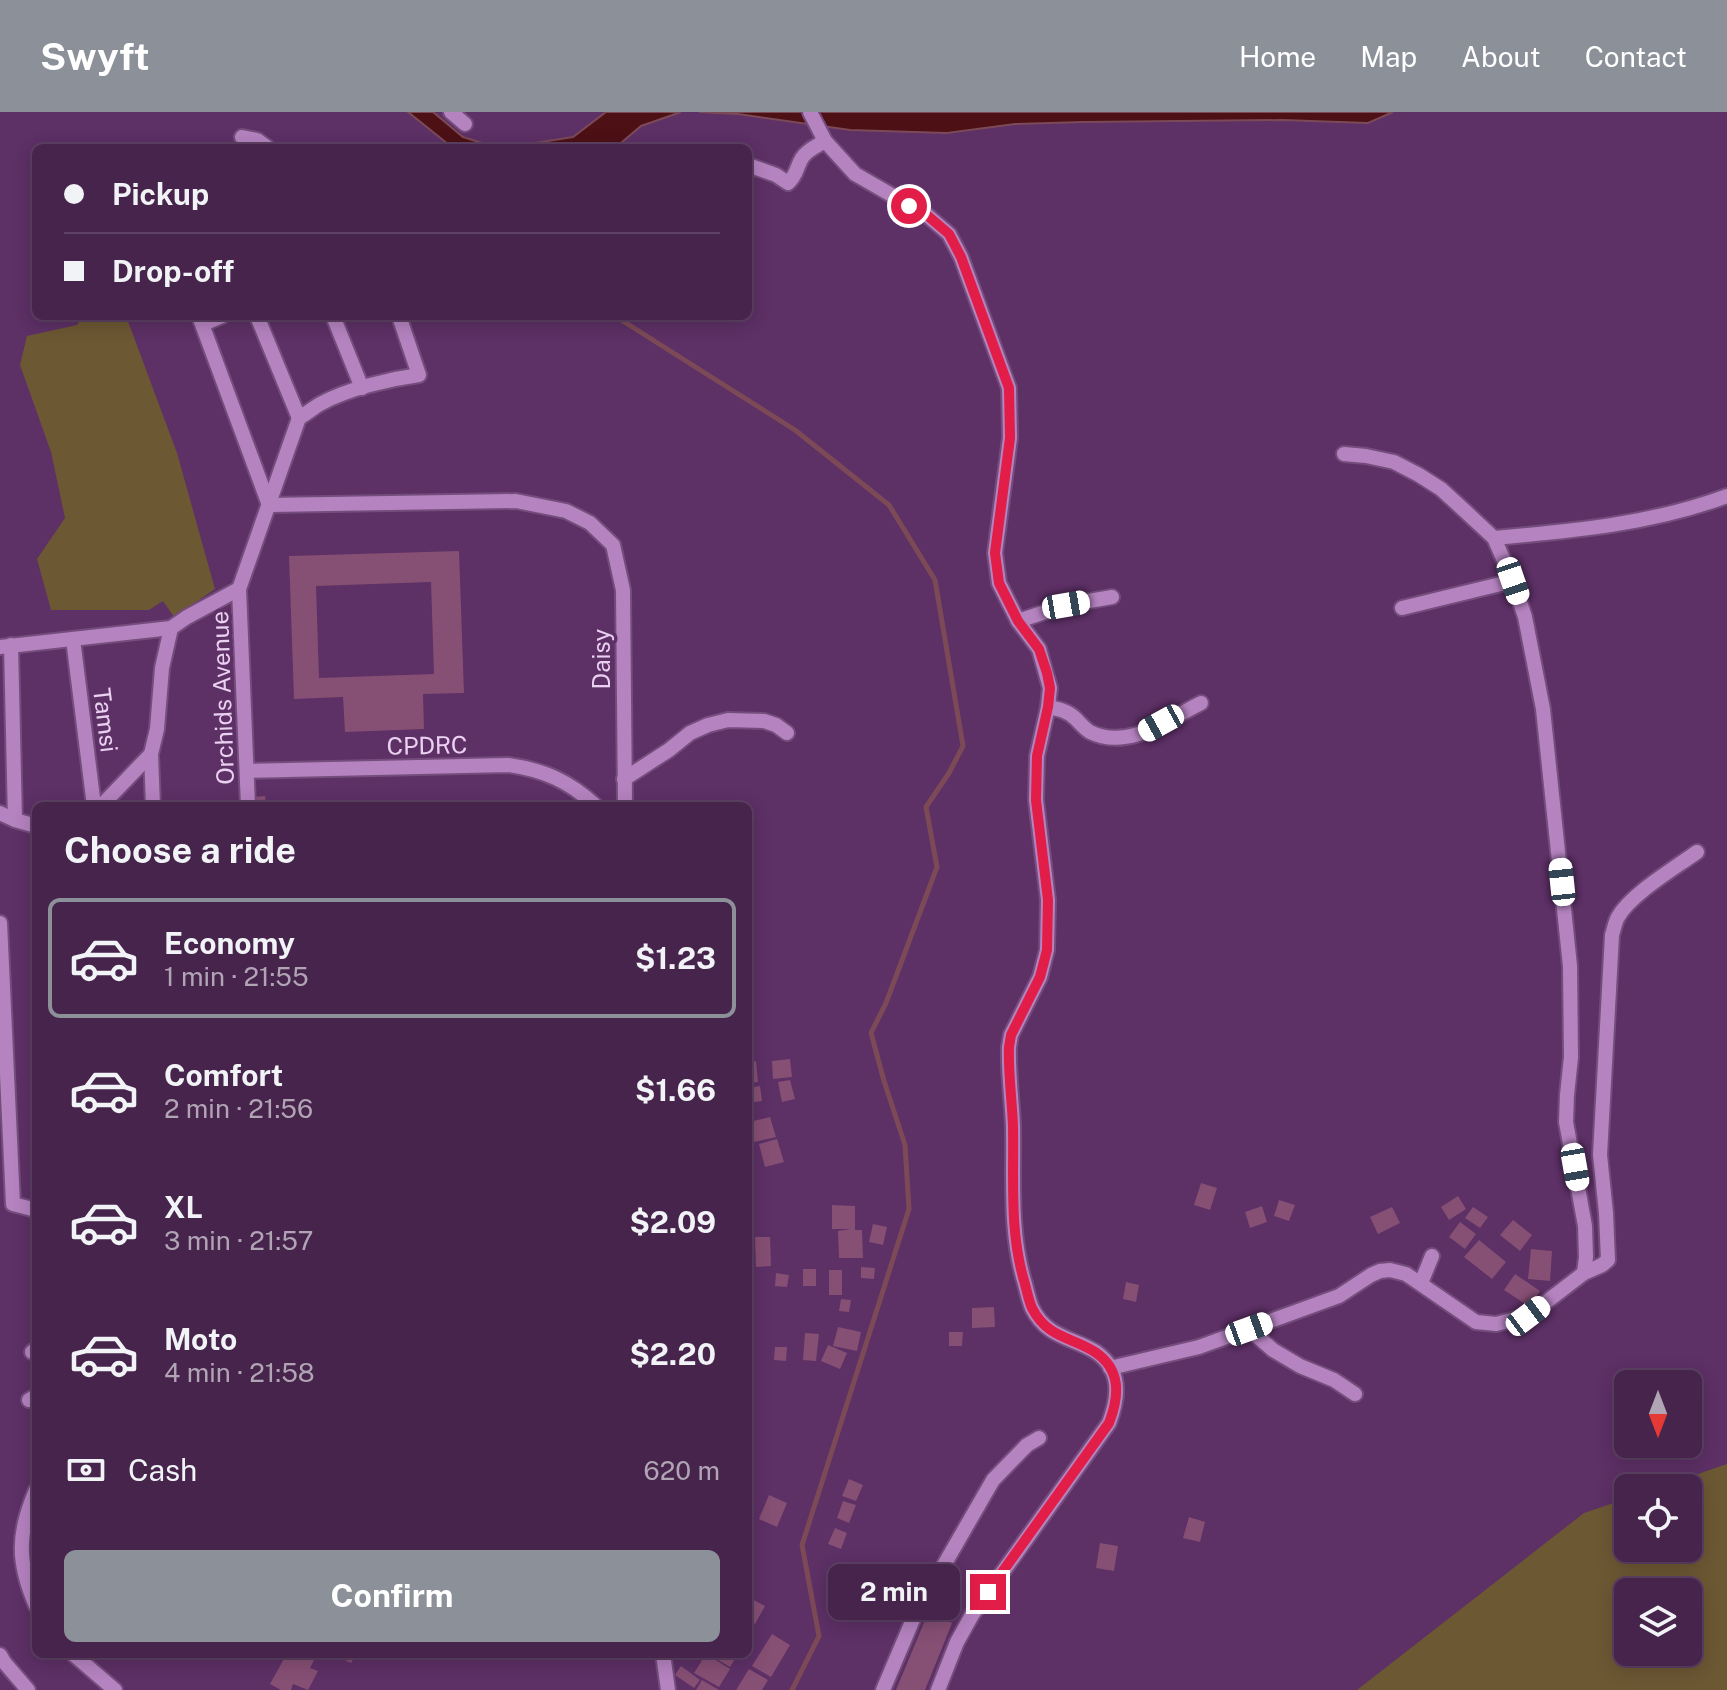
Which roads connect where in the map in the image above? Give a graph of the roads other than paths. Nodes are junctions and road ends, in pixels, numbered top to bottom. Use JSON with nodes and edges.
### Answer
{"nodes":[{"id":1,"x":451,"y":112,"type":"edge"},
{"id":2,"x":810,"y":112,"type":"edge"},
{"id":3,"x":465,"y":124,"type":"dead end"},
{"id":4,"x":242,"y":137,"type":"dead end"},
{"id":5,"x":822,"y":137,"type":"junction"},
{"id":6,"x":262,"y":144,"type":"edge"},
{"id":7,"x":752,"y":166,"type":"edge"},
{"id":8,"x":201,"y":320,"type":"edge"},
{"id":9,"x":259,"y":320,"type":"edge"},
{"id":10,"x":335,"y":320,"type":"edge"},
{"id":11,"x":400,"y":320,"type":"edge"},
{"id":12,"x":362,"y":388,"type":"junction"},
{"id":13,"x":299,"y":418,"type":"junction"},
{"id":14,"x":1344,"y":454,"type":"dead end"},
{"id":15,"x":1727,"y":496,"type":"edge"},
{"id":16,"x":269,"y":505,"type":"junction"},
{"id":17,"x":1494,"y":538,"type":"junction"},
{"id":18,"x":1513,"y":581,"type":"junction"},
{"id":19,"x":239,"y":589,"type":"junction"},
{"id":20,"x":1112,"y":597,"type":"dead end"},
{"id":21,"x":1402,"y":608,"type":"dead end"},
{"id":22,"x":1018,"y":621,"type":"junction"},
{"id":23,"x":171,"y":628,"type":"junction"},
{"id":24,"x":73,"y":639,"type":"junction"},
{"id":25,"x":5,"y":646,"type":"edge"},
{"id":26,"x":1201,"y":703,"type":"dead end"},
{"id":27,"x":1048,"y":707,"type":"junction"},
{"id":28,"x":787,"y":733,"type":"dead end"},
{"id":29,"x":151,"y":754,"type":"junction"},
{"id":30,"x":247,"y":771,"type":"junction"},
{"id":31,"x":624,"y":779,"type":"junction"},
{"id":32,"x":93,"y":802,"type":"edge"},
{"id":33,"x":105,"y":802,"type":"edge"},
{"id":34,"x":153,"y":802,"type":"edge"},
{"id":35,"x":248,"y":802,"type":"edge"},
{"id":36,"x":591,"y":802,"type":"edge"},
{"id":37,"x":625,"y":802,"type":"edge"},
{"id":38,"x":0,"y":813,"type":"edge"},
{"id":39,"x":15,"y":820,"type":"junction"},
{"id":40,"x":32,"y":825,"type":"edge"},
{"id":41,"x":1697,"y":852,"type":"dead end"},
{"id":42,"x":0,"y":923,"type":"edge"},
{"id":43,"x":32,"y":1209,"type":"edge"},
{"id":44,"x":1432,"y":1256,"type":"dead end"},
{"id":45,"x":1584,"y":1273,"type":"junction"},
{"id":46,"x":1421,"y":1283,"type":"junction"},
{"id":47,"x":1249,"y":1329,"type":"junction"},
{"id":48,"x":1110,"y":1368,"type":"junction"},
{"id":49,"x":1355,"y":1394,"type":"dead end"},
{"id":50,"x":1039,"y":1438,"type":"dead end"},
{"id":51,"x":32,"y":1500,"type":"edge"},
{"id":52,"x":32,"y":1596,"type":"edge"},
{"id":53,"x":0,"y":1655,"type":"edge"},
{"id":54,"x":78,"y":1658,"type":"edge"},
{"id":55,"x":664,"y":1658,"type":"edge"},
{"id":56,"x":28,"y":1690,"type":"edge"},
{"id":57,"x":115,"y":1690,"type":"edge"},
{"id":58,"x":668,"y":1690,"type":"edge"},
{"id":59,"x":883,"y":1690,"type":"edge"},
{"id":60,"x":938,"y":1690,"type":"edge"}],
"edges":[{"from":1,"to":3,"type":"street"},
{"from":2,"to":5,"type":"street"},
{"from":4,"to":6,"type":"street"},
{"from":5,"to":7,"type":"street"},
{"from":5,"to":22,"type":"street"},
{"from":8,"to":16,"type":"street"},
{"from":9,"to":13,"type":"street"},
{"from":10,"to":12,"type":"street"},
{"from":11,"to":12,"type":"street"},
{"from":12,"to":13,"type":"street"},
{"from":13,"to":16,"type":"street"},
{"from":14,"to":17,"type":"street"},
{"from":15,"to":17,"type":"street"},
{"from":16,"to":19,"type":"street"},
{"from":16,"to":31,"type":"street","name":"Daisy"},
{"from":17,"to":18,"type":"street"},
{"from":18,"to":21,"type":"street"},
{"from":18,"to":45,"type":"street"},
{"from":19,"to":23,"type":"street"},
{"from":19,"to":30,"type":"street","name":"Orchids Avenue"},
{"from":20,"to":22,"type":"street"},
{"from":22,"to":27,"type":"street"},
{"from":23,"to":24,"type":"street"},
{"from":23,"to":29,"type":"street"},
{"from":24,"to":25,"type":"street"},
{"from":24,"to":32,"type":"street","name":"Tamsi"},
{"from":25,"to":39,"type":"street"},
{"from":26,"to":27,"type":"street"},
{"from":27,"to":48,"type":"street"},
{"from":28,"to":31,"type":"street"},
{"from":29,"to":33,"type":"street"},
{"from":29,"to":34,"type":"street"},
{"from":30,"to":35,"type":"street","name":"Orchids Avenue"},
{"from":30,"to":36,"type":"street","name":"CPDRC"},
{"from":31,"to":37,"type":"street","name":"Daisy"},
{"from":38,"to":39,"type":"street"},
{"from":39,"to":40,"type":"street"},
{"from":41,"to":45,"type":"street"},
{"from":42,"to":43,"type":"street"},
{"from":44,"to":46,"type":"street"},
{"from":45,"to":46,"type":"street"},
{"from":46,"to":47,"type":"street"},
{"from":47,"to":48,"type":"street"},
{"from":47,"to":49,"type":"street"},
{"from":48,"to":60,"type":"street"},
{"from":50,"to":59,"type":"street"},
{"from":51,"to":52,"type":"street"},
{"from":53,"to":56,"type":"street"},
{"from":54,"to":57,"type":"street"},
{"from":55,"to":58,"type":"street"}]}
